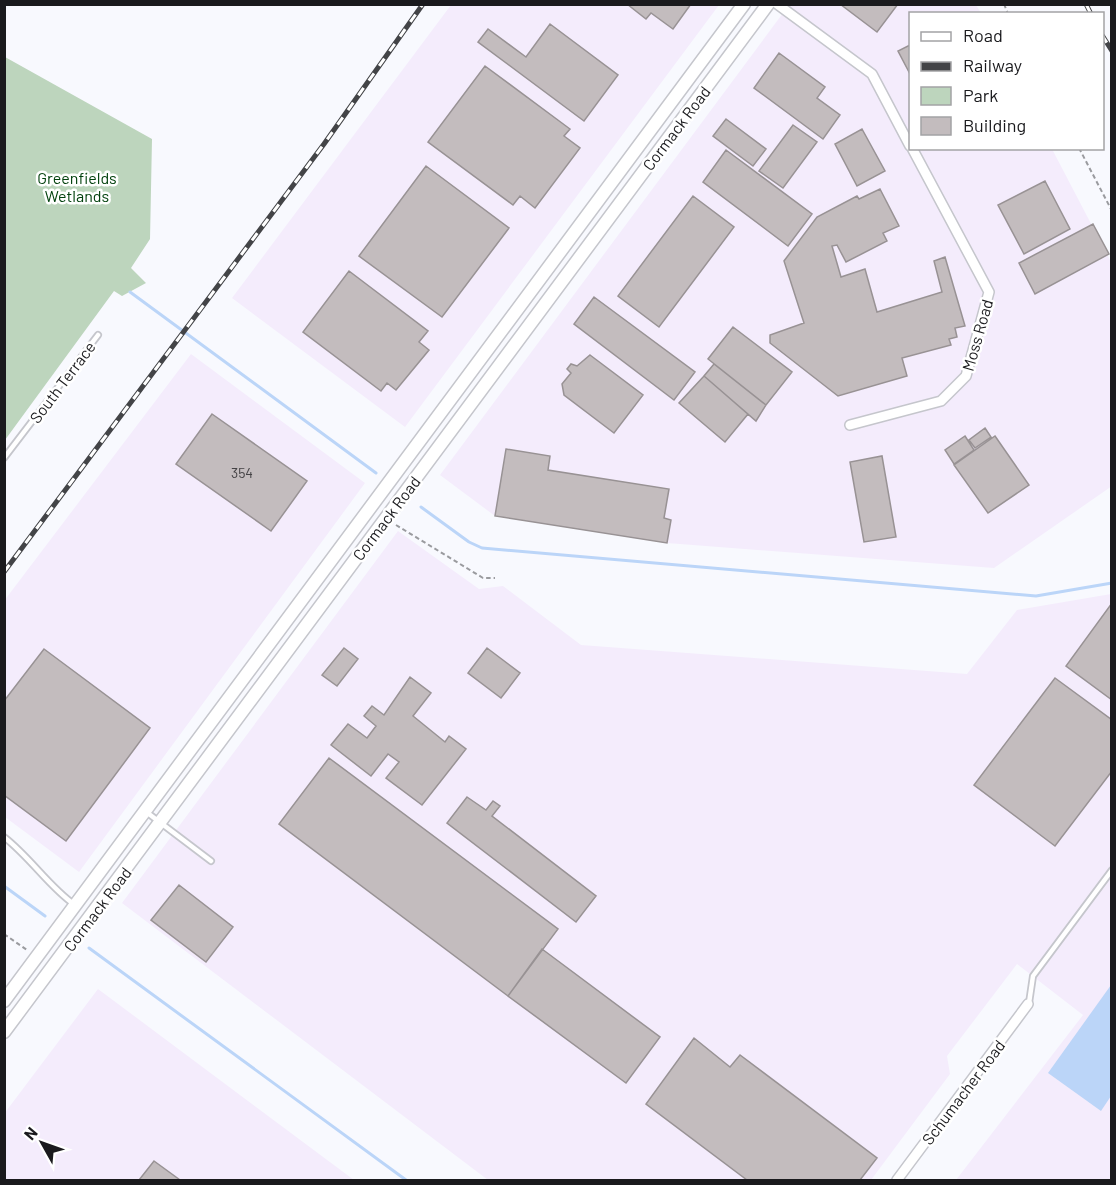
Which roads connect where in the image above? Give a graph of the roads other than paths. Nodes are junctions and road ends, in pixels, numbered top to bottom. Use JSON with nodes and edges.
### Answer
{"nodes":[{"id":1,"x":744,"y":4,"type":"edge"},
{"id":2,"x":768,"y":4,"type":"edge"},
{"id":3,"x":777,"y":4,"type":"edge"},
{"id":4,"x":909,"y":143,"type":"edge"},
{"id":5,"x":913,"y":150,"type":"edge"},
{"id":6,"x":98,"y":335,"type":"dead end"},
{"id":7,"x":850,"y":425,"type":"dead end"},
{"id":8,"x":4,"y":458,"type":"edge"},
{"id":9,"x":145,"y":812,"type":"junction"},
{"id":10,"x":160,"y":823,"type":"junction"},
{"id":11,"x":4,"y":837,"type":"edge"},
{"id":12,"x":211,"y":861,"type":"dead end"},
{"id":13,"x":1112,"y":870,"type":"edge"},
{"id":14,"x":75,"y":906,"type":"junction"},
{"id":15,"x":4,"y":1001,"type":"edge"},
{"id":16,"x":1028,"y":1004,"type":"joint"},
{"id":17,"x":4,"y":1032,"type":"edge"},
{"id":18,"x":897,"y":1180,"type":"edge"}],
"edges":[{"from":1,"to":9,"type":"street","name":"Cormack Road"},
{"from":2,"to":10,"type":"street","name":"Cormack Road"},
{"from":3,"to":4,"type":"street","name":"Moss Road"},
{"from":5,"to":7,"type":"street","name":"Moss Road"},
{"from":6,"to":8,"type":"lane","name":"South Terrace"},
{"from":9,"to":10,"type":"lane"},
{"from":9,"to":14,"type":"street","name":"Cormack Road"},
{"from":10,"to":12,"type":"lane"},
{"from":10,"to":17,"type":"street","name":"Cormack Road"},
{"from":11,"to":14,"type":"lane"},
{"from":13,"to":16,"type":"lane"},
{"from":14,"to":15,"type":"street","name":"Cormack Road"},
{"from":16,"to":18,"type":"street","name":"Schumacher Road"}]}
